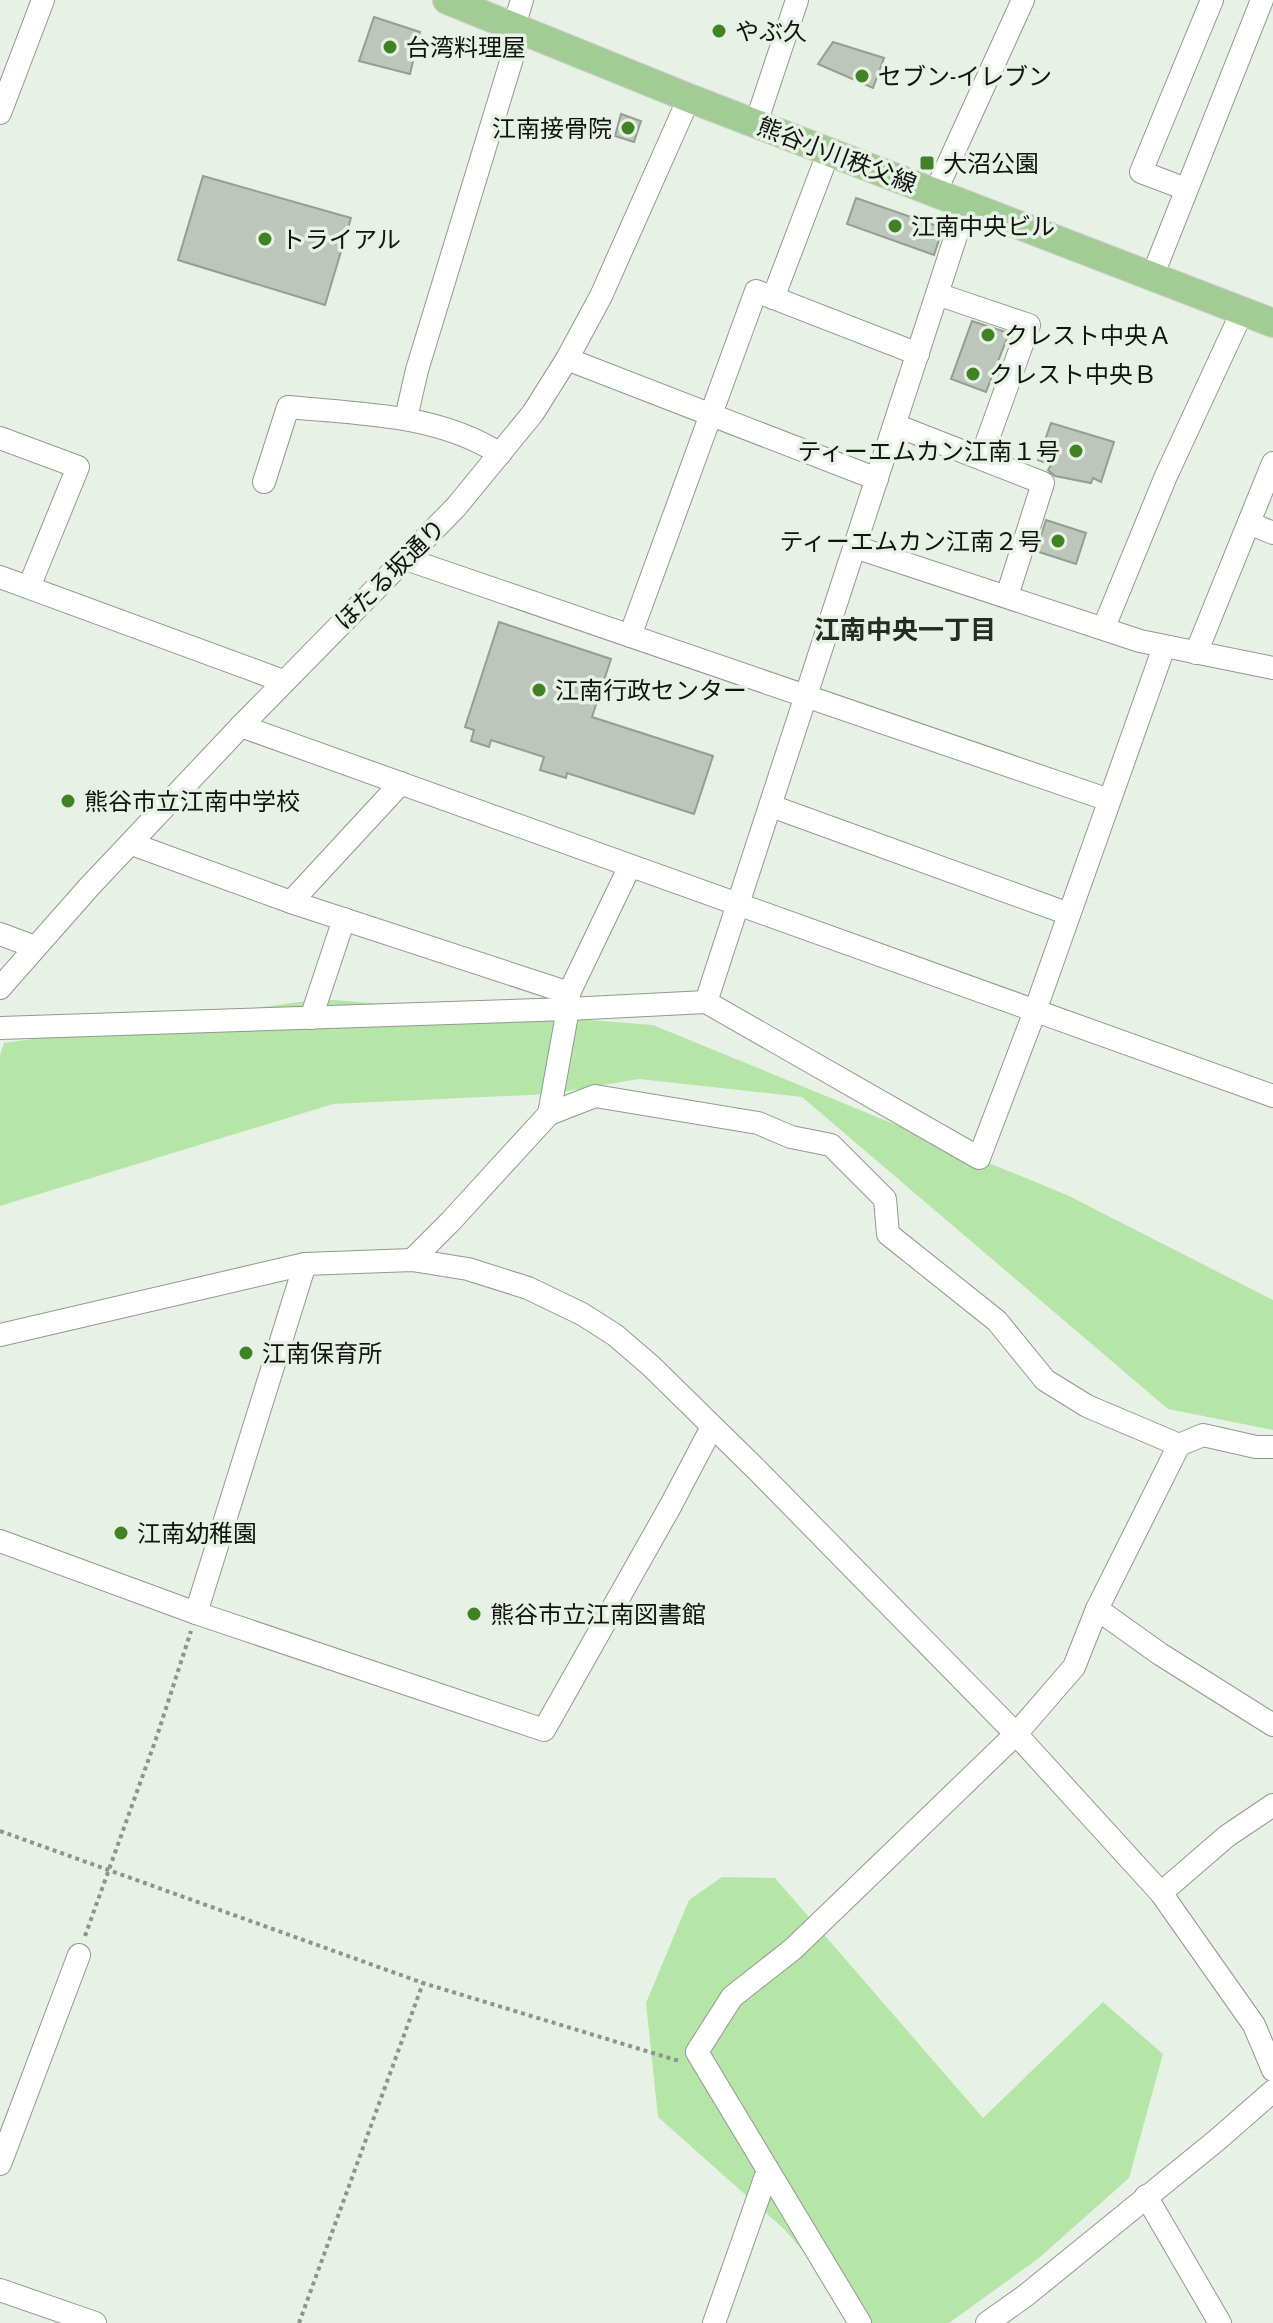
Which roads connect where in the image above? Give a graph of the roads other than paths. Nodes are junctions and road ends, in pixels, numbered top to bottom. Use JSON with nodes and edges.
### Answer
{"nodes":[{"id":1,"x":43,"y":0,"type":"edge"},
{"id":2,"x":447,"y":0,"type":"edge"},
{"id":3,"x":797,"y":0,"type":"edge"},
{"id":4,"x":1023,"y":0,"type":"edge"},
{"id":5,"x":1212,"y":0,"type":"edge"},
{"id":6,"x":1262,"y":0,"type":"edge"},
{"id":7,"x":519,"y":19,"type":"edge"},
{"id":8,"x":689,"y":98,"type":"junction"},
{"id":9,"x":0,"y":113,"type":"edge"},
{"id":10,"x":756,"y":123,"type":"junction"},
{"id":11,"x":829,"y":151,"type":"junction"},
{"id":12,"x":1186,"y":189,"type":"junction"},
{"id":13,"x":935,"y":193,"type":"junction"},
{"id":14,"x":966,"y":205,"type":"junction"},
{"id":15,"x":1152,"y":277,"type":"junction"},
{"id":16,"x":937,"y":294,"type":"junction"},
{"id":17,"x":773,"y":298,"type":"junction"},
{"id":18,"x":1242,"y":312,"type":"junction"},
{"id":19,"x":1273,"y":323,"type":"edge"},
{"id":20,"x":918,"y":354,"type":"junction"},
{"id":21,"x":567,"y":359,"type":"junction"},
{"id":22,"x":712,"y":414,"type":"junction"},
{"id":23,"x":406,"y":418,"type":"junction"},
{"id":24,"x":895,"y":425,"type":"junction"},
{"id":25,"x":0,"y":438,"type":"edge"},
{"id":26,"x":500,"y":454,"type":"junction"},
{"id":27,"x":981,"y":458,"type":"junction"},
{"id":28,"x":1273,"y":463,"type":"edge"},
{"id":29,"x":877,"y":479,"type":"junction"},
{"id":30,"x":264,"y":482,"type":"dead end"},
{"id":31,"x":1249,"y":523,"type":"junction"},
{"id":32,"x":1273,"y":533,"type":"edge"},
{"id":33,"x":855,"y":547,"type":"junction"},
{"id":34,"x":406,"y":559,"type":"junction"},
{"id":35,"x":0,"y":577,"type":"edge"},
{"id":36,"x":29,"y":587,"type":"junction"},
{"id":37,"x":1007,"y":596,"type":"junction"},
{"id":38,"x":1104,"y":627,"type":"junction"},
{"id":39,"x":630,"y":636,"type":"junction"},
{"id":40,"x":1164,"y":647,"type":"junction"},
{"id":41,"x":1196,"y":653,"type":"junction"},
{"id":42,"x":1273,"y":668,"type":"edge"},
{"id":43,"x":283,"y":681,"type":"junction"},
{"id":44,"x":807,"y":696,"type":"junction"},
{"id":45,"x":241,"y":726,"type":"junction"},
{"id":46,"x":401,"y":783,"type":"junction"},
{"id":47,"x":1109,"y":800,"type":"junction"},
{"id":48,"x":771,"y":806,"type":"junction"},
{"id":49,"x":132,"y":844,"type":"junction"},
{"id":50,"x":630,"y":866,"type":"junction"},
{"id":51,"x":291,"y":902,"type":"junction"},
{"id":52,"x":739,"y":905,"type":"junction"},
{"id":53,"x":1069,"y":914,"type":"junction"},
{"id":54,"x":344,"y":919,"type":"junction"},
{"id":55,"x":0,"y":934,"type":"edge"},
{"id":56,"x":35,"y":947,"type":"junction"},
{"id":57,"x":0,"y":988,"type":"edge"},
{"id":58,"x":568,"y":1001,"type":"junction"},
{"id":59,"x":706,"y":1002,"type":"junction"},
{"id":60,"x":1035,"y":1011,"type":"junction"},
{"id":61,"x":311,"y":1018,"type":"junction"},
{"id":62,"x":0,"y":1028,"type":"edge"},
{"id":63,"x":1273,"y":1096,"type":"edge"},
{"id":64,"x":549,"y":1114,"type":"junction"},
{"id":65,"x":412,"y":1260,"type":"junction"},
{"id":66,"x":305,"y":1264,"type":"junction"},
{"id":67,"x":0,"y":1335,"type":"edge"},
{"id":68,"x":712,"y":1427,"type":"junction"},
{"id":69,"x":1179,"y":1445,"type":"junction"},
{"id":70,"x":1273,"y":1447,"type":"edge"},
{"id":71,"x":0,"y":1541,"type":"edge"},
{"id":72,"x":1097,"y":1609,"type":"junction"},
{"id":73,"x":196,"y":1613,"type":"junction"},
{"id":74,"x":1273,"y":1725,"type":"edge"},
{"id":75,"x":1016,"y":1734,"type":"junction"},
{"id":76,"x":1273,"y":1805,"type":"edge"},
{"id":77,"x":1161,"y":1893,"type":"junction"},
{"id":78,"x":79,"y":1955,"type":"road end"},
{"id":79,"x":1273,"y":2070,"type":"edge"},
{"id":80,"x":1273,"y":2091,"type":"edge"},
{"id":81,"x":0,"y":2164,"type":"edge"},
{"id":82,"x":768,"y":2170,"type":"junction"},
{"id":83,"x":1146,"y":2196,"type":"junction"},
{"id":84,"x":0,"y":2290,"type":"edge"},
{"id":85,"x":990,"y":2322,"type":"edge"},
{"id":86,"x":95,"y":2323,"type":"edge"},
{"id":87,"x":714,"y":2323,"type":"edge"},
{"id":88,"x":860,"y":2323,"type":"edge"},
{"id":89,"x":1220,"y":2323,"type":"edge"}],
"edges":[{"from":1,"to":9,"type":"street"},
{"from":2,"to":7,"type":"main road","name":"熊谷小川秩父線"},
{"from":3,"to":10,"type":"street"},
{"from":4,"to":13,"type":"street"},
{"from":5,"to":12,"type":"street"},
{"from":6,"to":12,"type":"street"},
{"from":7,"to":8,"type":"main road","name":"熊谷小川秩父線"},
{"from":7,"to":23,"type":"street"},
{"from":8,"to":10,"type":"main road","name":"熊谷小川秩父線"},
{"from":8,"to":21,"type":"street","name":"ほたる坂通り"},
{"from":10,"to":11,"type":"main road","name":"熊谷小川秩父線"},
{"from":11,"to":13,"type":"main road","name":"熊谷小川秩父線"},
{"from":11,"to":17,"type":"street"},
{"from":12,"to":15,"type":"street"},
{"from":13,"to":14,"type":"main road","name":"熊谷小川秩父線"},
{"from":14,"to":15,"type":"main road","name":"熊谷小川秩父線"},
{"from":14,"to":16,"type":"street"},
{"from":15,"to":18,"type":"main road","name":"熊谷小川秩父線"},
{"from":16,"to":20,"type":"street"},
{"from":16,"to":27,"type":"street"},
{"from":17,"to":20,"type":"street"},
{"from":17,"to":22,"type":"street"},
{"from":18,"to":19,"type":"main road","name":"熊谷小川秩父線"},
{"from":18,"to":38,"type":"street"},
{"from":20,"to":24,"type":"street"},
{"from":21,"to":22,"type":"street"},
{"from":21,"to":26,"type":"street","name":"ほたる坂通り"},
{"from":22,"to":29,"type":"street"},
{"from":22,"to":39,"type":"street"},
{"from":23,"to":26,"type":"street"},
{"from":23,"to":30,"type":"street"},
{"from":24,"to":27,"type":"street"},
{"from":24,"to":29,"type":"street"},
{"from":25,"to":36,"type":"street"},
{"from":26,"to":34,"type":"street","name":"ほたる坂通り"},
{"from":27,"to":37,"type":"street"},
{"from":28,"to":31,"type":"street"},
{"from":29,"to":33,"type":"street"},
{"from":31,"to":32,"type":"street"},
{"from":31,"to":41,"type":"street"},
{"from":33,"to":37,"type":"street"},
{"from":33,"to":44,"type":"street"},
{"from":34,"to":39,"type":"street"},
{"from":34,"to":43,"type":"street","name":"ほたる坂通り"},
{"from":35,"to":36,"type":"street"},
{"from":36,"to":43,"type":"street"},
{"from":37,"to":38,"type":"street"},
{"from":38,"to":40,"type":"street"},
{"from":39,"to":44,"type":"street"},
{"from":40,"to":41,"type":"street"},
{"from":40,"to":47,"type":"street"},
{"from":41,"to":42,"type":"street"},
{"from":43,"to":45,"type":"street","name":"ほたる坂通り"},
{"from":44,"to":47,"type":"street"},
{"from":44,"to":48,"type":"street"},
{"from":45,"to":46,"type":"street"},
{"from":45,"to":49,"type":"street","name":"ほたる坂通り"},
{"from":46,"to":50,"type":"street"},
{"from":46,"to":51,"type":"street"},
{"from":47,"to":53,"type":"street"},
{"from":48,"to":52,"type":"street"},
{"from":48,"to":53,"type":"street"},
{"from":49,"to":51,"type":"street"},
{"from":49,"to":56,"type":"street","name":"ほたる坂通り"},
{"from":50,"to":52,"type":"street"},
{"from":50,"to":58,"type":"street"},
{"from":51,"to":54,"type":"street"},
{"from":52,"to":59,"type":"street"},
{"from":52,"to":60,"type":"street"},
{"from":53,"to":60,"type":"street"},
{"from":54,"to":58,"type":"street"},
{"from":54,"to":61,"type":"street"},
{"from":55,"to":56,"type":"street"},
{"from":56,"to":57,"type":"street","name":"ほたる坂通り"},
{"from":58,"to":59,"type":"street"},
{"from":58,"to":61,"type":"street"},
{"from":58,"to":64,"type":"street"},
{"from":59,"to":60,"type":"street"},
{"from":60,"to":63,"type":"street"},
{"from":61,"to":62,"type":"street"},
{"from":64,"to":65,"type":"street"},
{"from":64,"to":69,"type":"street"},
{"from":65,"to":66,"type":"street"},
{"from":65,"to":68,"type":"street"},
{"from":66,"to":67,"type":"street"},
{"from":66,"to":73,"type":"street"},
{"from":68,"to":73,"type":"street"},
{"from":68,"to":75,"type":"street"},
{"from":69,"to":70,"type":"street"},
{"from":69,"to":72,"type":"street"},
{"from":71,"to":73,"type":"street"},
{"from":72,"to":74,"type":"street"},
{"from":72,"to":75,"type":"street"},
{"from":75,"to":77,"type":"street"},
{"from":75,"to":82,"type":"street"},
{"from":76,"to":77,"type":"street"},
{"from":77,"to":79,"type":"street"},
{"from":78,"to":81,"type":"street"},
{"from":80,"to":83,"type":"street"},
{"from":82,"to":87,"type":"street"},
{"from":82,"to":88,"type":"street"},
{"from":83,"to":85,"type":"street"},
{"from":83,"to":89,"type":"street"},
{"from":84,"to":86,"type":"street"}]}
